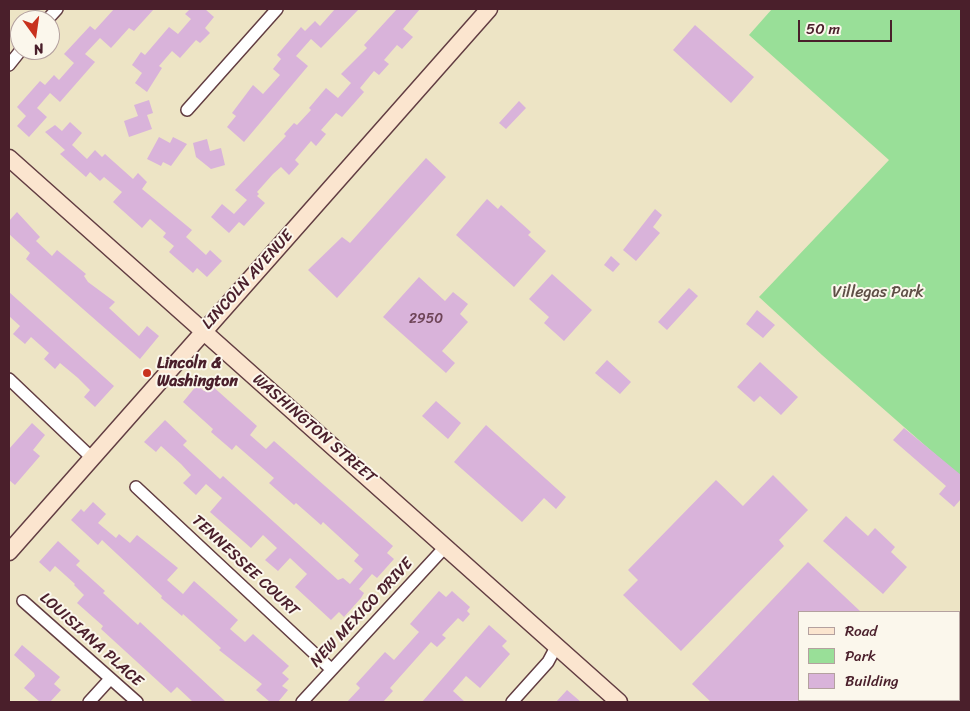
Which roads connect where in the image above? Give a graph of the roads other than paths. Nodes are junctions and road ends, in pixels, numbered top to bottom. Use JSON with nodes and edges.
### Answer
{"nodes":[{"id":1,"x":277,"y":9,"type":"edge"},
{"id":2,"x":489,"y":9,"type":"edge"},
{"id":3,"x":187,"y":110,"type":"dead end"},
{"id":4,"x":9,"y":158,"type":"edge"},
{"id":5,"x":203,"y":331,"type":"junction"},
{"id":6,"x":9,"y":379,"type":"edge"},
{"id":7,"x":92,"y":458,"type":"junction"},
{"id":8,"x":136,"y":487,"type":"dead end"},
{"id":9,"x":446,"y":546,"type":"junction"},
{"id":10,"x":9,"y":552,"type":"edge"},
{"id":11,"x":23,"y":601,"type":"dead end"},
{"id":12,"x":556,"y":647,"type":"junction"},
{"id":13,"x":331,"y":669,"type":"junction"},
{"id":14,"x":110,"y":679,"type":"junction"},
{"id":15,"x":89,"y":702,"type":"edge"},
{"id":16,"x":137,"y":702,"type":"edge"},
{"id":17,"x":302,"y":702,"type":"edge"},
{"id":18,"x":512,"y":702,"type":"edge"},
{"id":19,"x":619,"y":702,"type":"edge"}],
"edges":[{"from":1,"to":3,"type":"street"},
{"from":2,"to":5,"type":"street","name":"LINCOLN AVENUE"},
{"from":4,"to":5,"type":"street","name":"WASHINGTON STREET"},
{"from":5,"to":7,"type":"street","name":"LINCOLN AVENUE"},
{"from":5,"to":9,"type":"street","name":"WASHINGTON STREET"},
{"from":6,"to":7,"type":"street"},
{"from":7,"to":10,"type":"street","name":"LINCOLN AVENUE"},
{"from":8,"to":13,"type":"street","name":"TENNESSEE COURT"},
{"from":9,"to":12,"type":"street","name":"WASHINGTON STREET"},
{"from":9,"to":13,"type":"street","name":"NEW MEXICO DRIVE"},
{"from":11,"to":14,"type":"street","name":"LOUISIANA PLACE"},
{"from":12,"to":18,"type":"street"},
{"from":12,"to":19,"type":"street","name":"WASHINGTON STREET"},
{"from":13,"to":17,"type":"street","name":"NEW MEXICO DRIVE"},
{"from":14,"to":15,"type":"street"},
{"from":14,"to":16,"type":"street","name":"LOUISIANA PLACE"}]}
